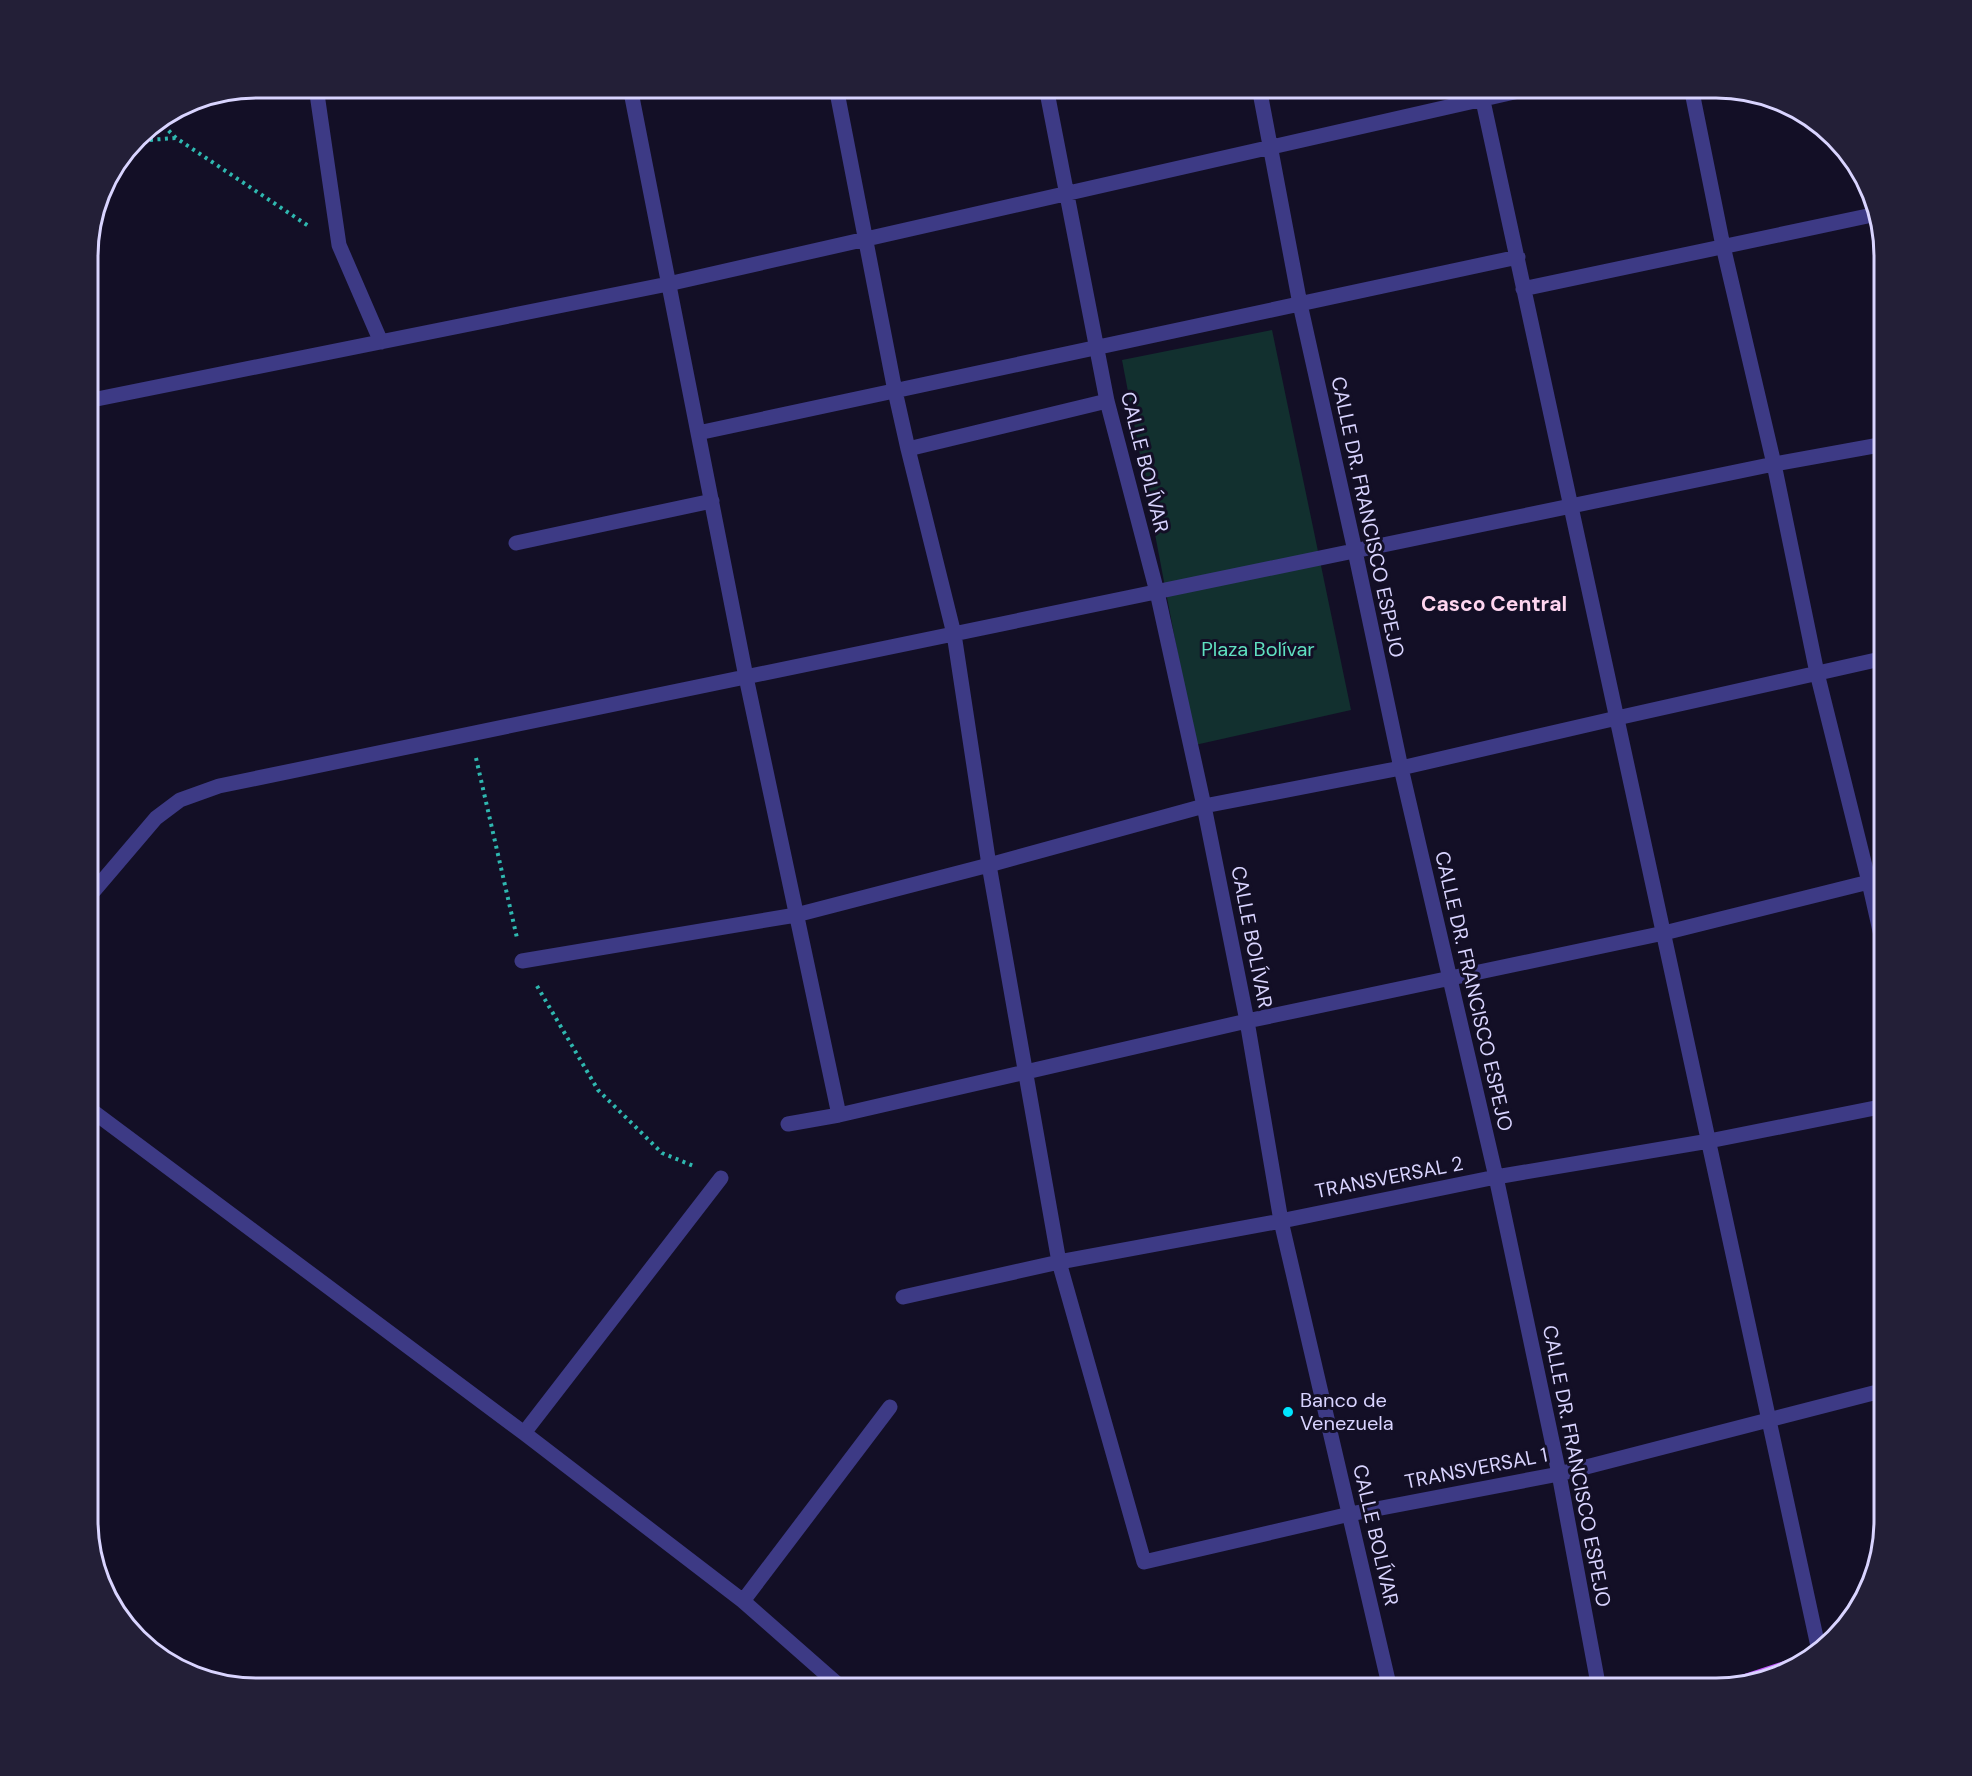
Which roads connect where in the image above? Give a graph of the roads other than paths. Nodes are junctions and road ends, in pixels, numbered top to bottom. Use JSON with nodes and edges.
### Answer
{"nodes":[{"id":1,"x":318,"y":98,"type":"edge"},
{"id":2,"x":632,"y":98,"type":"edge"},
{"id":3,"x":838,"y":98,"type":"edge"},
{"id":4,"x":1048,"y":98,"type":"edge"},
{"id":5,"x":1261,"y":98,"type":"edge"},
{"id":6,"x":1462,"y":98,"type":"edge"},
{"id":7,"x":1482,"y":98,"type":"edge"},
{"id":8,"x":1693,"y":98,"type":"edge"},
{"id":9,"x":1271,"y":147,"type":"junction"},
{"id":10,"x":1067,"y":194,"type":"junction"},
{"id":11,"x":1869,"y":216,"type":"edge"},
{"id":12,"x":867,"y":239,"type":"junction"},
{"id":13,"x":1723,"y":246,"type":"junction"},
{"id":14,"x":1518,"y":257,"type":"junction"},
{"id":15,"x":668,"y":284,"type":"junction"},
{"id":16,"x":1523,"y":289,"type":"junction"},
{"id":17,"x":1300,"y":304,"type":"junction"},
{"id":18,"x":381,"y":342,"type":"junction"},
{"id":19,"x":1097,"y":348,"type":"junction"},
{"id":20,"x":895,"y":391,"type":"junction"},
{"id":21,"x":98,"y":399,"type":"edge"},
{"id":22,"x":1107,"y":401,"type":"junction"},
{"id":23,"x":698,"y":433,"type":"junction"},
{"id":24,"x":1874,"y":446,"type":"edge"},
{"id":25,"x":908,"y":448,"type":"junction"},
{"id":26,"x":1774,"y":464,"type":"junction"},
{"id":27,"x":712,"y":501,"type":"junction"},
{"id":28,"x":1571,"y":506,"type":"junction"},
{"id":29,"x":516,"y":543,"type":"dead end"},
{"id":30,"x":1355,"y":551,"type":"junction"},
{"id":31,"x":1157,"y":592,"type":"junction"},
{"id":32,"x":954,"y":634,"type":"junction"},
{"id":33,"x":1874,"y":660,"type":"edge"},
{"id":34,"x":1817,"y":673,"type":"junction"},
{"id":35,"x":746,"y":677,"type":"junction"},
{"id":36,"x":1617,"y":717,"type":"junction"},
{"id":37,"x":1401,"y":768,"type":"junction"},
{"id":38,"x":1204,"y":806,"type":"junction"},
{"id":39,"x":989,"y":865,"type":"junction"},
{"id":40,"x":1874,"y":881,"type":"edge"},
{"id":41,"x":1869,"y":882,"type":"junction"},
{"id":42,"x":98,"y":886,"type":"edge"},
{"id":43,"x":1874,"y":904,"type":"edge"},
{"id":44,"x":796,"y":915,"type":"junction"},
{"id":45,"x":1664,"y":933,"type":"junction"},
{"id":46,"x":522,"y":961,"type":"dead end"},
{"id":47,"x":1449,"y":978,"type":"junction"},
{"id":48,"x":1247,"y":1021,"type":"junction"},
{"id":49,"x":1027,"y":1072,"type":"junction"},
{"id":50,"x":1874,"y":1108,"type":"edge"},
{"id":51,"x":98,"y":1115,"type":"edge"},
{"id":52,"x":839,"y":1115,"type":"junction"},
{"id":53,"x":788,"y":1124,"type":"dead end"},
{"id":54,"x":1709,"y":1141,"type":"junction"},
{"id":55,"x":1496,"y":1177,"type":"junction"},
{"id":56,"x":721,"y":1178,"type":"dead end"},
{"id":57,"x":1281,"y":1221,"type":"junction"},
{"id":58,"x":1059,"y":1262,"type":"junction"},
{"id":59,"x":903,"y":1297,"type":"dead end"},
{"id":60,"x":1874,"y":1393,"type":"edge"},
{"id":61,"x":890,"y":1407,"type":"dead end"},
{"id":62,"x":1769,"y":1420,"type":"junction"},
{"id":63,"x":524,"y":1433,"type":"junction"},
{"id":64,"x":1560,"y":1474,"type":"junction"},
{"id":65,"x":1350,"y":1514,"type":"junction"},
{"id":66,"x":743,"y":1601,"type":"junction"},
{"id":67,"x":1817,"y":1642,"type":"edge"},
{"id":68,"x":830,"y":1678,"type":"edge"},
{"id":69,"x":1387,"y":1678,"type":"edge"},
{"id":70,"x":1597,"y":1678,"type":"edge"}],
"edges":[{"from":1,"to":18,"type":"street"},
{"from":2,"to":15,"type":"street"},
{"from":3,"to":12,"type":"street"},
{"from":4,"to":10,"type":"street","name":"CALLE BOLÍVAR"},
{"from":5,"to":9,"type":"street","name":"CALLE DR. FRANCISCO ESPEJO"},
{"from":6,"to":9,"type":"street"},
{"from":7,"to":14,"type":"street"},
{"from":8,"to":13,"type":"street"},
{"from":9,"to":10,"type":"street"},
{"from":9,"to":17,"type":"street","name":"CALLE DR. FRANCISCO ESPEJO"},
{"from":10,"to":12,"type":"street"},
{"from":10,"to":19,"type":"street","name":"CALLE BOLÍVAR"},
{"from":11,"to":13,"type":"street"},
{"from":12,"to":15,"type":"street"},
{"from":12,"to":20,"type":"street"},
{"from":13,"to":16,"type":"street"},
{"from":13,"to":26,"type":"street"},
{"from":14,"to":16,"type":"street"},
{"from":14,"to":17,"type":"street"},
{"from":15,"to":18,"type":"street"},
{"from":15,"to":23,"type":"street"},
{"from":16,"to":28,"type":"street"},
{"from":17,"to":19,"type":"street"},
{"from":17,"to":30,"type":"street","name":"CALLE DR. FRANCISCO ESPEJO"},
{"from":18,"to":21,"type":"street"},
{"from":19,"to":20,"type":"street"},
{"from":19,"to":22,"type":"street","name":"CALLE BOLÍVAR"},
{"from":20,"to":23,"type":"street"},
{"from":20,"to":25,"type":"street"},
{"from":22,"to":25,"type":"street"},
{"from":22,"to":31,"type":"street","name":"CALLE BOLÍVAR"},
{"from":23,"to":27,"type":"street"},
{"from":24,"to":26,"type":"street"},
{"from":25,"to":32,"type":"street"},
{"from":26,"to":28,"type":"street"},
{"from":26,"to":34,"type":"street"},
{"from":27,"to":29,"type":"street"},
{"from":27,"to":35,"type":"street"},
{"from":28,"to":30,"type":"street"},
{"from":28,"to":36,"type":"street"},
{"from":30,"to":31,"type":"street"},
{"from":30,"to":37,"type":"street","name":"CALLE DR. FRANCISCO ESPEJO"},
{"from":31,"to":32,"type":"street"},
{"from":31,"to":38,"type":"street","name":"CALLE BOLÍVAR"},
{"from":32,"to":35,"type":"street"},
{"from":32,"to":39,"type":"street"},
{"from":33,"to":34,"type":"street"},
{"from":34,"to":36,"type":"street"},
{"from":34,"to":41,"type":"street"},
{"from":35,"to":42,"type":"street"},
{"from":35,"to":44,"type":"street"},
{"from":36,"to":37,"type":"street"},
{"from":36,"to":45,"type":"street"},
{"from":37,"to":38,"type":"street"},
{"from":37,"to":47,"type":"street","name":"CALLE DR. FRANCISCO ESPEJO"},
{"from":38,"to":39,"type":"street"},
{"from":38,"to":48,"type":"street","name":"CALLE BOLÍVAR"},
{"from":39,"to":44,"type":"street"},
{"from":39,"to":49,"type":"street"},
{"from":40,"to":41,"type":"street"},
{"from":41,"to":43,"type":"street"},
{"from":41,"to":45,"type":"street"},
{"from":44,"to":46,"type":"street"},
{"from":44,"to":52,"type":"street"},
{"from":45,"to":47,"type":"street"},
{"from":45,"to":54,"type":"street"},
{"from":47,"to":48,"type":"street"},
{"from":47,"to":55,"type":"street","name":"CALLE DR. FRANCISCO ESPEJO"},
{"from":48,"to":49,"type":"street"},
{"from":48,"to":57,"type":"street","name":"CALLE BOLÍVAR"},
{"from":49,"to":52,"type":"street"},
{"from":49,"to":58,"type":"street"},
{"from":50,"to":54,"type":"street","name":"TRANSVERSAL 2"},
{"from":51,"to":63,"type":"street"},
{"from":52,"to":53,"type":"street"},
{"from":54,"to":55,"type":"street","name":"TRANSVERSAL 2"},
{"from":54,"to":62,"type":"street"},
{"from":55,"to":57,"type":"street","name":"TRANSVERSAL 2"},
{"from":55,"to":64,"type":"street","name":"CALLE DR. FRANCISCO ESPEJO"},
{"from":56,"to":63,"type":"street"},
{"from":57,"to":58,"type":"street","name":"TRANSVERSAL 2"},
{"from":57,"to":65,"type":"street","name":"CALLE BOLÍVAR"},
{"from":58,"to":59,"type":"street","name":"TRANSVERSAL 2"},
{"from":58,"to":65,"type":"street","name":"TRANSVERSAL 1"},
{"from":60,"to":62,"type":"street","name":"TRANSVERSAL 1"},
{"from":61,"to":66,"type":"street"},
{"from":62,"to":64,"type":"street","name":"TRANSVERSAL 1"},
{"from":62,"to":67,"type":"street"},
{"from":63,"to":66,"type":"street"},
{"from":64,"to":65,"type":"street","name":"TRANSVERSAL 1"},
{"from":64,"to":70,"type":"street","name":"CALLE DR. FRANCISCO ESPEJO"},
{"from":65,"to":69,"type":"street","name":"CALLE BOLÍVAR"},
{"from":66,"to":68,"type":"street"}]}
